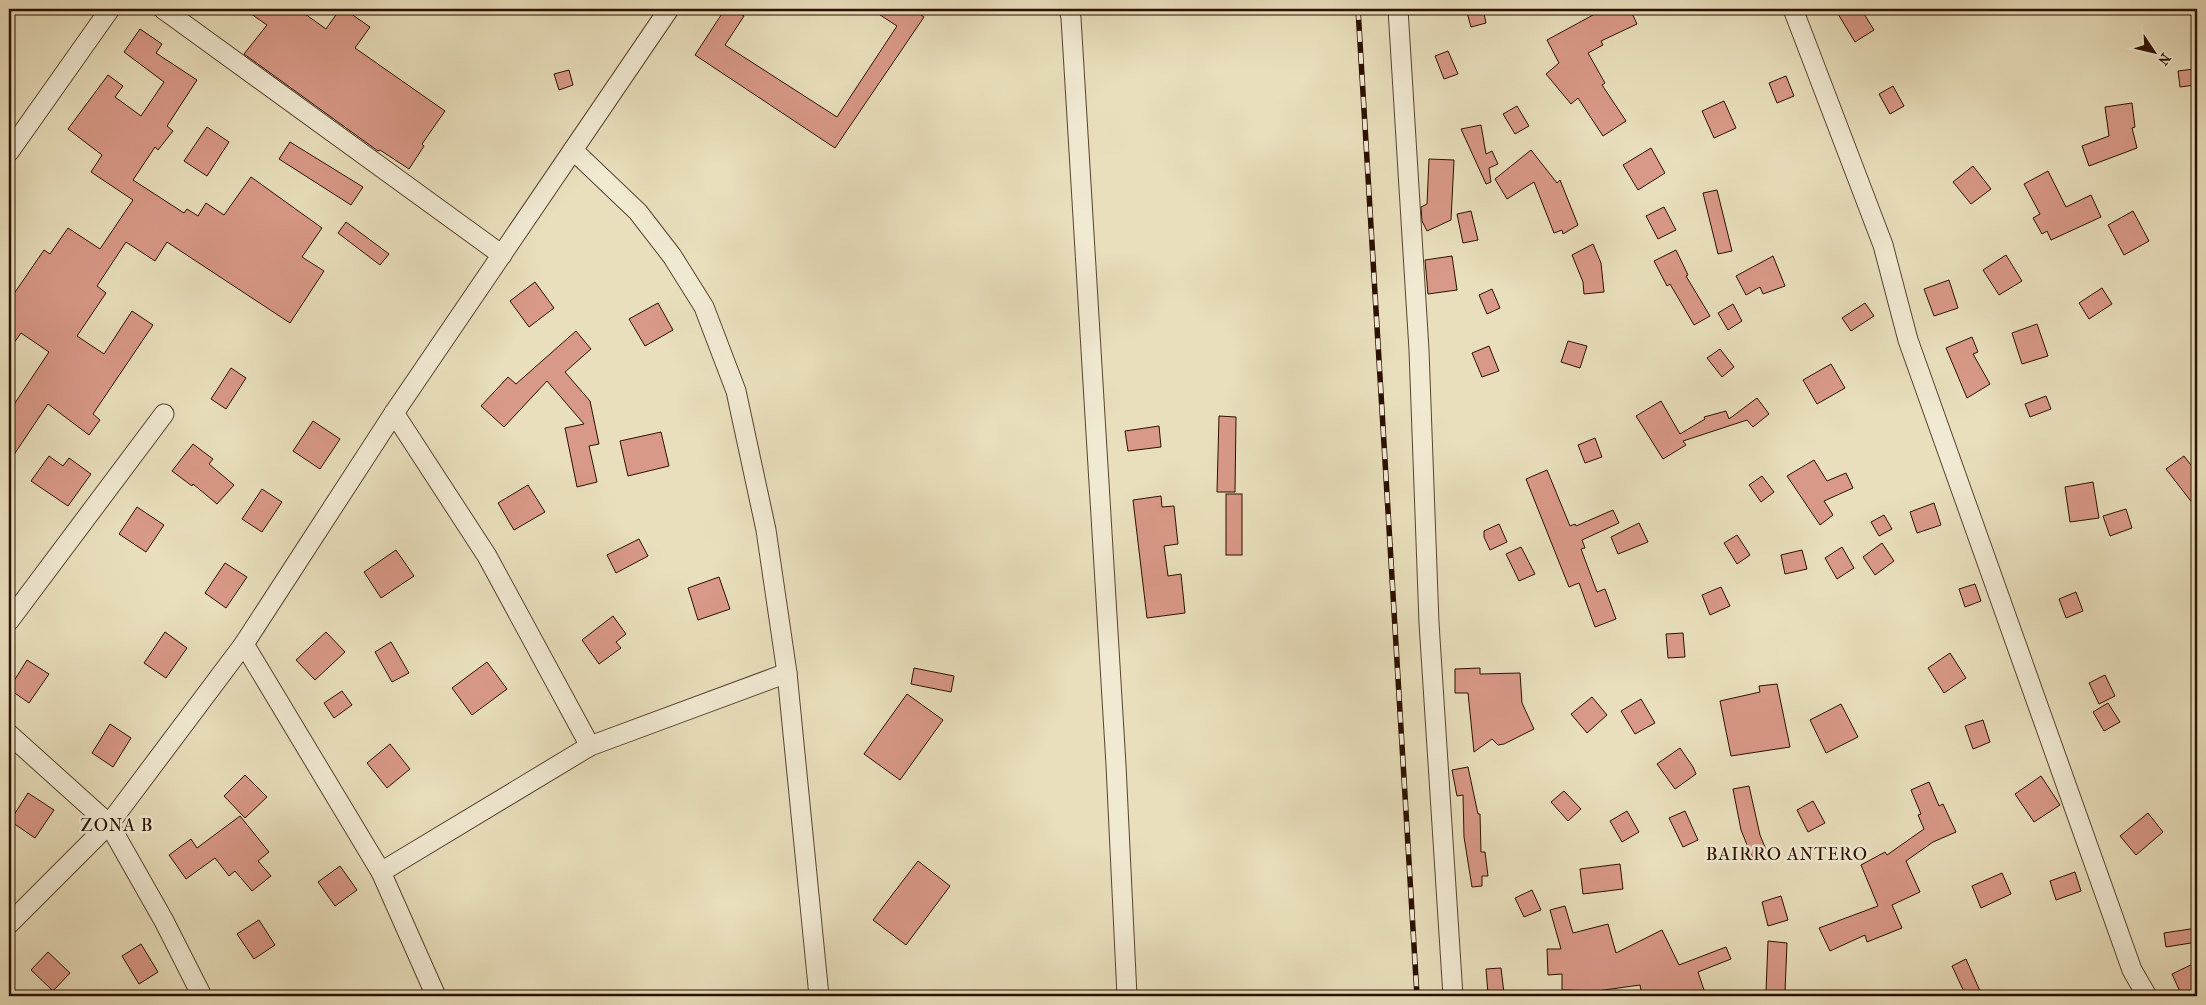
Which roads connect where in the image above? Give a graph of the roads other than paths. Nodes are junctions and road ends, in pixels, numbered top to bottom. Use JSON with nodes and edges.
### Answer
{"nodes":[{"id":1,"x":110,"y":9,"type":"edge"},
{"id":2,"x":163,"y":9,"type":"edge"},
{"id":3,"x":1069,"y":9,"type":"edge"},
{"id":4,"x":1398,"y":9,"type":"edge"},
{"id":5,"x":1793,"y":9,"type":"edge"},
{"id":6,"x":661,"y":12,"type":"edge"},
{"id":7,"x":573,"y":150,"type":"junction"},
{"id":8,"x":9,"y":152,"type":"edge"},
{"id":9,"x":502,"y":255,"type":"junction"},
{"id":10,"x":164,"y":414,"type":"dead end"},
{"id":11,"x":394,"y":414,"type":"junction"},
{"id":12,"x":13,"y":609,"type":"edge"},
{"id":13,"x":244,"y":644,"type":"junction"},
{"id":14,"x":787,"y":673,"type":"junction"},
{"id":15,"x":9,"y":734,"type":"edge"},
{"id":16,"x":590,"y":746,"type":"junction"},
{"id":17,"x":109,"y":824,"type":"junction"},
{"id":18,"x":381,"y":872,"type":"junction"},
{"id":19,"x":9,"y":924,"type":"edge"},
{"id":20,"x":202,"y":996,"type":"edge"},
{"id":21,"x":436,"y":996,"type":"edge"},
{"id":22,"x":819,"y":996,"type":"edge"},
{"id":23,"x":1127,"y":996,"type":"edge"},
{"id":24,"x":1453,"y":996,"type":"edge"},
{"id":25,"x":2147,"y":996,"type":"edge"}],
"edges":[{"from":1,"to":8,"type":"street"},
{"from":2,"to":9,"type":"street"},
{"from":3,"to":23,"type":"street"},
{"from":4,"to":24,"type":"street"},
{"from":5,"to":25,"type":"street"},
{"from":6,"to":7,"type":"street"},
{"from":7,"to":9,"type":"street"},
{"from":7,"to":14,"type":"street"},
{"from":9,"to":11,"type":"street"},
{"from":10,"to":12,"type":"street"},
{"from":11,"to":13,"type":"street"},
{"from":11,"to":16,"type":"street"},
{"from":13,"to":17,"type":"street"},
{"from":13,"to":18,"type":"street"},
{"from":14,"to":16,"type":"street"},
{"from":14,"to":22,"type":"street"},
{"from":15,"to":17,"type":"street"},
{"from":16,"to":18,"type":"street"},
{"from":17,"to":19,"type":"street"},
{"from":17,"to":20,"type":"street"},
{"from":18,"to":21,"type":"street"}]}
